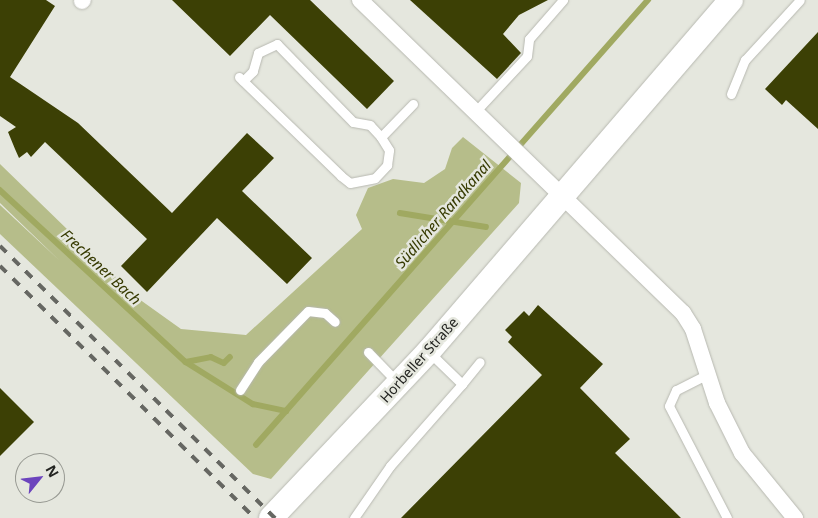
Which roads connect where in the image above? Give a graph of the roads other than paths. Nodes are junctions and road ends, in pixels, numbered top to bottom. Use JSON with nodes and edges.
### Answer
{"nodes":[{"id":1,"x":360,"y":0,"type":"edge"},
{"id":2,"x":563,"y":0,"type":"edge"},
{"id":3,"x":731,"y":0,"type":"edge"},
{"id":4,"x":800,"y":0,"type":"edge"},
{"id":5,"x":732,"y":94,"type":"dead end"},
{"id":6,"x":413,"y":104,"type":"dead end"},
{"id":7,"x":475,"y":112,"type":"junction"},
{"id":8,"x":381,"y":137,"type":"junction"},
{"id":9,"x":560,"y":197,"type":"junction"},
{"id":10,"x":335,"y":322,"type":"dead end"},
{"id":11,"x":368,"y":352,"type":"dead end"},
{"id":12,"x":429,"y":352,"type":"junction"},
{"id":13,"x":480,"y":362,"type":"dead end"},
{"id":14,"x":708,"y":374,"type":"junction"},
{"id":15,"x":398,"y":383,"type":"junction"},
{"id":16,"x":462,"y":384,"type":"junction"},
{"id":17,"x":240,"y":390,"type":"dead end"},
{"id":18,"x":271,"y":518,"type":"edge"},
{"id":19,"x":354,"y":518,"type":"edge"},
{"id":20,"x":727,"y":518,"type":"edge"},
{"id":21,"x":795,"y":518,"type":"edge"}],
"edges":[{"from":1,"to":7,"type":"street"},
{"from":2,"to":7,"type":"lane"},
{"from":3,"to":9,"type":"main road","name":"Horbeller Straße"},
{"from":4,"to":5,"type":"lane"},
{"from":6,"to":8,"type":"lane"},
{"from":7,"to":9,"type":"street"},
{"from":8,"to":8,"type":"lane"},
{"from":9,"to":12,"type":"main road","name":"Horbeller Straße"},
{"from":9,"to":14,"type":"street"},
{"from":10,"to":17,"type":"lane"},
{"from":11,"to":15,"type":"lane"},
{"from":12,"to":15,"type":"main road","name":"Horbeller Straße"},
{"from":12,"to":16,"type":"lane"},
{"from":13,"to":16,"type":"lane"},
{"from":14,"to":20,"type":"lane"},
{"from":14,"to":21,"type":"street"},
{"from":15,"to":18,"type":"main road","name":"Horbeller Straße"},
{"from":16,"to":19,"type":"lane"}]}
